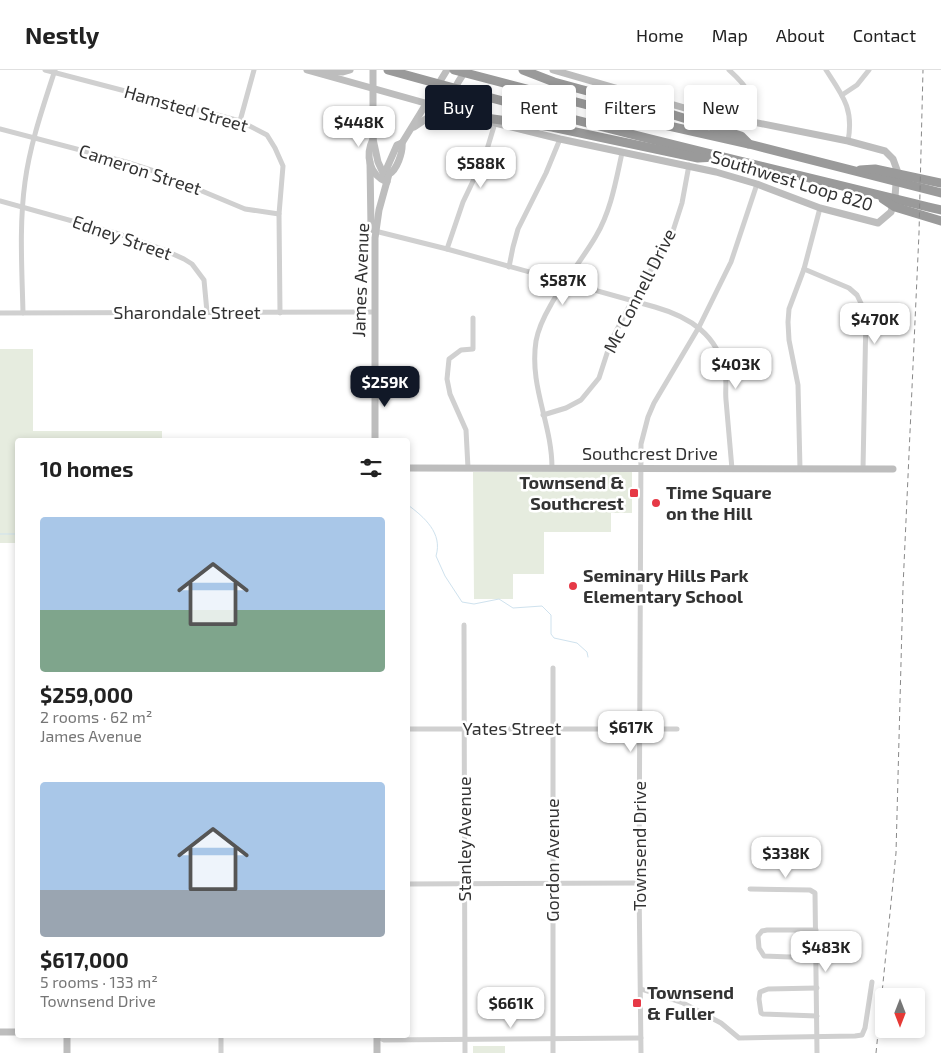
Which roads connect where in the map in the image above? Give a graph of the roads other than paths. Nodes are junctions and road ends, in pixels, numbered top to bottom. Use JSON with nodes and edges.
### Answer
{"nodes":[{"id":1,"x":45,"y":70,"type":"edge"},
{"id":2,"x":254,"y":70,"type":"edge"},
{"id":3,"x":308,"y":70,"type":"edge"},
{"id":4,"x":350,"y":70,"type":"edge"},
{"id":5,"x":373,"y":70,"type":"edge"},
{"id":6,"x":388,"y":70,"type":"edge"},
{"id":7,"x":447,"y":70,"type":"edge"},
{"id":8,"x":454,"y":70,"type":"edge"},
{"id":9,"x":466,"y":70,"type":"edge"},
{"id":10,"x":523,"y":70,"type":"edge"},
{"id":11,"x":553,"y":70,"type":"edge"},
{"id":12,"x":730,"y":70,"type":"edge"},
{"id":13,"x":826,"y":70,"type":"edge"},
{"id":14,"x":869,"y":70,"type":"edge"},
{"id":15,"x":55,"y":71,"type":"edge"},
{"id":16,"x":578,"y":74,"type":"edge"},
{"id":17,"x":438,"y":85,"type":"edge"},
{"id":18,"x":458,"y":85,"type":"edge"},
{"id":19,"x":746,"y":85,"type":"edge"},
{"id":20,"x":372,"y":88,"type":"junction"},
{"id":21,"x":842,"y":95,"type":"junction"},
{"id":22,"x":425,"y":104,"type":"edge"},
{"id":23,"x":425,"y":106,"type":"edge"},
{"id":24,"x":684,"y":108,"type":"edge"},
{"id":25,"x":492,"y":118,"type":"edge"},
{"id":26,"x":425,"y":119,"type":"edge"},
{"id":27,"x":240,"y":121,"type":"junction"},
{"id":28,"x":492,"y":122,"type":"edge"},
{"id":29,"x":495,"y":123,"type":"junction"},
{"id":30,"x":757,"y":124,"type":"edge"},
{"id":31,"x":0,"y":128,"type":"edge"},
{"id":32,"x":409,"y":132,"type":"junction"},
{"id":33,"x":34,"y":138,"type":"junction"},
{"id":34,"x":373,"y":139,"type":"junction"},
{"id":35,"x":560,"y":139,"type":"junction"},
{"id":36,"x":848,"y":141,"type":"junction"},
{"id":37,"x":749,"y":144,"type":"junction"},
{"id":38,"x":622,"y":152,"type":"junction"},
{"id":39,"x":725,"y":156,"type":"junction"},
{"id":40,"x":370,"y":162,"type":"junction"},
{"id":41,"x":689,"y":165,"type":"junction"},
{"id":42,"x":872,"y":172,"type":"junction"},
{"id":43,"x":388,"y":178,"type":"junction"},
{"id":44,"x":941,"y":183,"type":"edge"},
{"id":45,"x":757,"y":184,"type":"junction"},
{"id":46,"x":941,"y":193,"type":"edge"},
{"id":47,"x":876,"y":194,"type":"junction"},
{"id":48,"x":0,"y":201,"type":"edge"},
{"id":49,"x":23,"y":207,"type":"junction"},
{"id":50,"x":820,"y":208,"type":"junction"},
{"id":51,"x":941,"y":210,"type":"edge"},
{"id":52,"x":279,"y":214,"type":"junction"},
{"id":53,"x":941,"y":220,"type":"edge"},
{"id":54,"x":375,"y":231,"type":"junction"},
{"id":55,"x":447,"y":249,"type":"junction"},
{"id":56,"x":510,"y":267,"type":"junction"},
{"id":57,"x":804,"y":269,"type":"junction"},
{"id":58,"x":565,"y":283,"type":"junction"},
{"id":59,"x":632,"y":300,"type":"junction"},
{"id":60,"x":207,"y":312,"type":"junction"},
{"id":61,"x":374,"y":312,"type":"junction"},
{"id":62,"x":0,"y":313,"type":"edge"},
{"id":63,"x":23,"y":313,"type":"junction"},
{"id":64,"x":280,"y":313,"type":"junction"},
{"id":65,"x":473,"y":318,"type":"dead end"},
{"id":66,"x":699,"y":327,"type":"junction"},
{"id":67,"x":543,"y":415,"type":"junction"},
{"id":68,"x":374,"y":438,"type":"edge"},
{"id":69,"x":410,"y":468,"type":"edge"},
{"id":70,"x":468,"y":468,"type":"junction"},
{"id":71,"x":552,"y":468,"type":"junction"},
{"id":72,"x":640,"y":469,"type":"junction"},
{"id":73,"x":732,"y":469,"type":"junction"},
{"id":74,"x":800,"y":469,"type":"junction"},
{"id":75,"x":863,"y":469,"type":"junction"},
{"id":76,"x":893,"y":469,"type":"dead end"},
{"id":77,"x":464,"y":625,"type":"dead end"},
{"id":78,"x":554,"y":668,"type":"dead end"},
{"id":79,"x":410,"y":729,"type":"edge"},
{"id":80,"x":464,"y":729,"type":"junction"},
{"id":81,"x":553,"y":729,"type":"junction"},
{"id":82,"x":641,"y":729,"type":"junction"},
{"id":83,"x":677,"y":729,"type":"dead end"},
{"id":84,"x":639,"y":883,"type":"junction"},
{"id":85,"x":410,"y":884,"type":"edge"},
{"id":86,"x":465,"y":884,"type":"junction"},
{"id":87,"x":553,"y":884,"type":"junction"},
{"id":88,"x":750,"y":889,"type":"dead end"},
{"id":89,"x":816,"y":930,"type":"junction"},
{"id":90,"x":816,"y":958,"type":"junction"},
{"id":91,"x":872,"y":982,"type":"dead end"},
{"id":92,"x":817,"y":988,"type":"junction"},
{"id":93,"x":641,"y":990,"type":"junction"},
{"id":94,"x":817,"y":1016,"type":"junction"},
{"id":95,"x":0,"y":1032,"type":"edge"},
{"id":96,"x":15,"y":1032,"type":"edge"},
{"id":97,"x":817,"y":1037,"type":"junction"},
{"id":98,"x":67,"y":1038,"type":"edge"},
{"id":99,"x":220,"y":1038,"type":"edge"},
{"id":100,"x":375,"y":1038,"type":"edge"},
{"id":101,"x":380,"y":1038,"type":"edge"},
{"id":102,"x":641,"y":1038,"type":"junction"},
{"id":103,"x":465,"y":1039,"type":"junction"},
{"id":104,"x":553,"y":1039,"type":"junction"},
{"id":105,"x":67,"y":1053,"type":"edge"},
{"id":106,"x":221,"y":1053,"type":"edge"},
{"id":107,"x":377,"y":1053,"type":"edge"},
{"id":108,"x":465,"y":1053,"type":"edge"},
{"id":109,"x":553,"y":1053,"type":"edge"},
{"id":110,"x":641,"y":1053,"type":"edge"},
{"id":111,"x":817,"y":1053,"type":"edge"}],
"edges":[{"from":1,"to":15,"type":"street","name":"Hamsted Street"},
{"from":2,"to":27,"type":"street"},
{"from":3,"to":4,"type":"main road"},
{"from":3,"to":20,"type":"main road","name":"Southwest Loop 820"},
{"from":5,"to":20,"type":"main road"},
{"from":6,"to":39,"type":"highway"},
{"from":7,"to":17,"type":"main road","name":"James Avenue"},
{"from":8,"to":37,"type":"highway"},
{"from":9,"to":18,"type":"main road"},
{"from":10,"to":37,"type":"highway"},
{"from":11,"to":16,"type":"main road","name":"Southwest Loop 820"},
{"from":12,"to":19,"type":"street"},
{"from":13,"to":21,"type":"street"},
{"from":14,"to":21,"type":"street"},
{"from":15,"to":27,"type":"street","name":"Hamsted Street"},
{"from":15,"to":33,"type":"street"},
{"from":16,"to":24,"type":"main road","name":"Southwest Loop 820"},
{"from":20,"to":22,"type":"main road","name":"Southwest Loop 820"},
{"from":20,"to":34,"type":"main road"},
{"from":21,"to":36,"type":"street"},
{"from":23,"to":32,"type":"main road","name":"James Avenue"},
{"from":25,"to":39,"type":"highway"},
{"from":26,"to":32,"type":"main road"},
{"from":27,"to":52,"type":"street","name":"Hamsted Street"},
{"from":28,"to":29,"type":"main road","name":"Southwest Loop 820"},
{"from":29,"to":35,"type":"main road","name":"Southwest Loop 820"},
{"from":29,"to":55,"type":"street"},
{"from":30,"to":36,"type":"main road","name":"Southwest Loop 820"},
{"from":31,"to":33,"type":"street","name":"Cameron Street"},
{"from":32,"to":43,"type":"main road","name":"James Avenue"},
{"from":33,"to":49,"type":"street"},
{"from":33,"to":52,"type":"street","name":"Cameron Street"},
{"from":34,"to":40,"type":"main road"},
{"from":34,"to":43,"type":"main road"},
{"from":35,"to":38,"type":"main road","name":"Southwest Loop 820"},
{"from":35,"to":56,"type":"street"},
{"from":36,"to":50,"type":"main road","name":"Southwest Loop 820"},
{"from":37,"to":42,"type":"highway"},
{"from":38,"to":41,"type":"main road","name":"Southwest Loop 820"},
{"from":38,"to":58,"type":"street"},
{"from":39,"to":47,"type":"highway"},
{"from":40,"to":43,"type":"main road"},
{"from":40,"to":54,"type":"main road"},
{"from":41,"to":45,"type":"main road","name":"Southwest Loop 820"},
{"from":41,"to":59,"type":"street","name":"Mc Connell Drive"},
{"from":42,"to":44,"type":"highway"},
{"from":42,"to":46,"type":"highway"},
{"from":43,"to":54,"type":"main road","name":"James Avenue"},
{"from":45,"to":50,"type":"main road","name":"Southwest Loop 820"},
{"from":45,"to":66,"type":"street","name":"Townsend Drive"},
{"from":47,"to":51,"type":"highway"},
{"from":47,"to":53,"type":"highway"},
{"from":48,"to":49,"type":"street","name":"Edney Street"},
{"from":49,"to":60,"type":"street","name":"Edney Street"},
{"from":49,"to":63,"type":"street"},
{"from":50,"to":57,"type":"street"},
{"from":52,"to":64,"type":"street","name":"Hamsted Street"},
{"from":54,"to":55,"type":"street"},
{"from":54,"to":61,"type":"main road","name":"James Avenue"},
{"from":55,"to":56,"type":"street"},
{"from":56,"to":58,"type":"street"},
{"from":57,"to":74,"type":"street"},
{"from":57,"to":75,"type":"street"},
{"from":58,"to":59,"type":"street"},
{"from":58,"to":67,"type":"street"},
{"from":59,"to":66,"type":"street"},
{"from":59,"to":67,"type":"street","name":"Mc Connell Drive"},
{"from":60,"to":63,"type":"street","name":"Sharondale Street"},
{"from":60,"to":64,"type":"street","name":"Sharondale Street"},
{"from":61,"to":64,"type":"street","name":"Sharondale Street"},
{"from":61,"to":68,"type":"main road","name":"James Avenue"},
{"from":62,"to":63,"type":"street","name":"Sharondale Street"},
{"from":65,"to":70,"type":"street"},
{"from":66,"to":72,"type":"street","name":"Townsend Drive"},
{"from":66,"to":73,"type":"street"},
{"from":67,"to":71,"type":"street"},
{"from":69,"to":70,"type":"main road","name":"Southcrest Drive"},
{"from":70,"to":71,"type":"main road","name":"Southcrest Drive"},
{"from":71,"to":72,"type":"main road","name":"Southcrest Drive"},
{"from":72,"to":73,"type":"main road","name":"Southcrest Drive"},
{"from":72,"to":82,"type":"street","name":"Townsend Drive"},
{"from":73,"to":74,"type":"main road","name":"Southcrest Drive"},
{"from":74,"to":75,"type":"main road","name":"Southcrest Drive"},
{"from":75,"to":76,"type":"main road","name":"Southcrest Drive"},
{"from":77,"to":80,"type":"street","name":"Stanley Avenue"},
{"from":78,"to":81,"type":"street","name":"Gordon Avenue"},
{"from":79,"to":80,"type":"street","name":"Yates Street"},
{"from":80,"to":81,"type":"street","name":"Yates Street"},
{"from":80,"to":86,"type":"street","name":"Stanley Avenue"},
{"from":81,"to":82,"type":"street","name":"Yates Street"},
{"from":81,"to":87,"type":"street","name":"Gordon Avenue"},
{"from":82,"to":83,"type":"street","name":"Yates Street"},
{"from":82,"to":84,"type":"street","name":"Townsend Drive"},
{"from":84,"to":87,"type":"street"},
{"from":84,"to":93,"type":"street","name":"Townsend Drive"},
{"from":85,"to":86,"type":"street"},
{"from":86,"to":87,"type":"street"},
{"from":86,"to":103,"type":"street","name":"Stanley Avenue"},
{"from":87,"to":104,"type":"street","name":"Gordon Avenue"},
{"from":88,"to":89,"type":"street"},
{"from":89,"to":90,"type":"street"},
{"from":89,"to":90,"type":"street"},
{"from":90,"to":92,"type":"street"},
{"from":91,"to":97,"type":"street"},
{"from":92,"to":94,"type":"street"},
{"from":92,"to":94,"type":"street"},
{"from":93,"to":97,"type":"street"},
{"from":93,"to":102,"type":"street","name":"Townsend Drive"},
{"from":94,"to":97,"type":"street"},
{"from":95,"to":96,"type":"main road"},
{"from":97,"to":111,"type":"street"},
{"from":98,"to":105,"type":"main road"},
{"from":99,"to":106,"type":"street"},
{"from":100,"to":107,"type":"main road"},
{"from":101,"to":103,"type":"street"},
{"from":102,"to":104,"type":"street"},
{"from":102,"to":110,"type":"street","name":"Townsend Drive"},
{"from":103,"to":104,"type":"street"},
{"from":103,"to":108,"type":"street","name":"Stanley Avenue"},
{"from":104,"to":109,"type":"street","name":"Gordon Avenue"}]}
